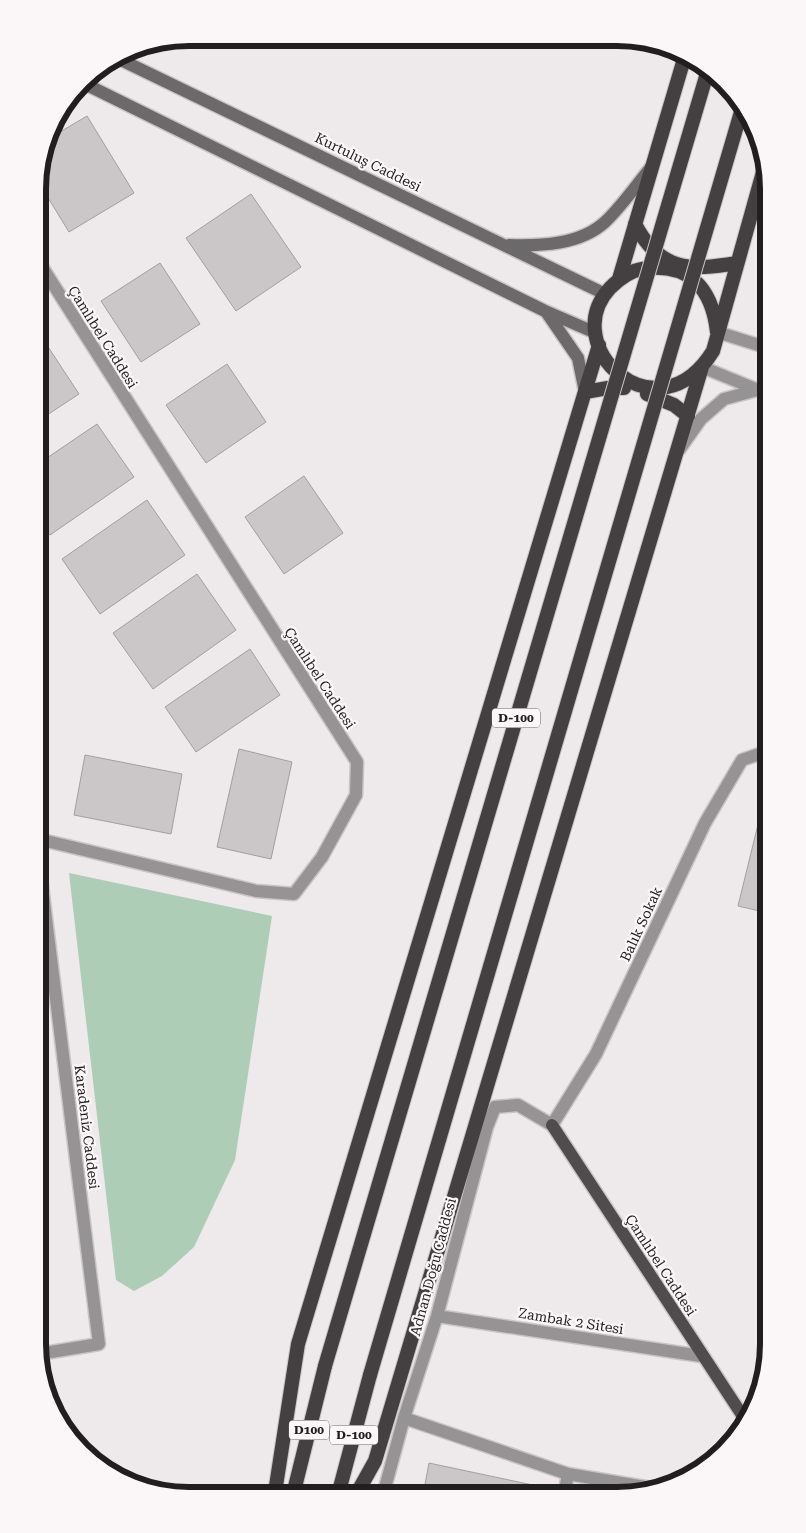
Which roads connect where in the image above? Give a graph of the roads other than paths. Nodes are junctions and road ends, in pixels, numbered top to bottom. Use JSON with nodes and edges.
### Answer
{"nodes":[{"id":1,"x":125,"y":62,"type":"edge"},
{"id":2,"x":683,"y":63,"type":"edge"},
{"id":3,"x":706,"y":78,"type":"edge"},
{"id":4,"x":90,"y":87,"type":"edge"},
{"id":5,"x":740,"y":118,"type":"edge"},
{"id":6,"x":652,"y":166,"type":"junction"},
{"id":7,"x":760,"y":184,"type":"edge"},
{"id":8,"x":635,"y":224,"type":"junction"},
{"id":9,"x":506,"y":246,"type":"junction"},
{"id":10,"x":737,"y":263,"type":"junction"},
{"id":11,"x":46,"y":273,"type":"edge"},
{"id":12,"x":619,"y":278,"type":"junction"},
{"id":13,"x":605,"y":294,"type":"junction"},
{"id":14,"x":546,"y":310,"type":"junction"},
{"id":15,"x":717,"y":332,"type":"junction"},
{"id":16,"x":597,"y":339,"type":"junction"},
{"id":17,"x":760,"y":345,"type":"edge"},
{"id":18,"x":702,"y":367,"type":"junction"},
{"id":19,"x":760,"y":391,"type":"edge"},
{"id":20,"x":585,"y":392,"type":"junction"},
{"id":21,"x":760,"y":393,"type":"edge"},
{"id":22,"x":688,"y":416,"type":"junction"},
{"id":23,"x":676,"y":454,"type":"junction"},
{"id":24,"x":760,"y":754,"type":"edge"},
{"id":25,"x":46,"y":841,"type":"edge"},
{"id":26,"x":46,"y":917,"type":"edge"},
{"id":27,"x":552,"y":1125,"type":"junction"},
{"id":28,"x":436,"y":1316,"type":"junction"},
{"id":29,"x":46,"y":1353,"type":"edge"},
{"id":30,"x":701,"y":1356,"type":"junction"},
{"id":31,"x":325,"y":1366,"type":"joint"},
{"id":32,"x":741,"y":1414,"type":"edge"},
{"id":33,"x":404,"y":1418,"type":"junction"},
{"id":34,"x":568,"y":1474,"type":"junction"},
{"id":35,"x":634,"y":1485,"type":"edge"},
{"id":36,"x":276,"y":1487,"type":"edge"},
{"id":37,"x":295,"y":1487,"type":"edge"},
{"id":38,"x":340,"y":1487,"type":"edge"},
{"id":39,"x":360,"y":1487,"type":"edge"},
{"id":40,"x":385,"y":1487,"type":"edge"},
{"id":41,"x":566,"y":1487,"type":"edge"}],
"edges":[{"from":1,"to":9,"type":"main road","name":"Kurtuluş Caddesi"},
{"from":2,"to":6,"type":"highway"},
{"from":3,"to":31,"type":"highway","number":"D-100","bridge":true},
{"from":4,"to":14,"type":"main road"},
{"from":5,"to":38,"type":"highway","number":"D-100","bridge":true},
{"from":6,"to":8,"type":"highway"},
{"from":6,"to":9,"type":"main road"},
{"from":7,"to":10,"type":"highway"},
{"from":8,"to":10,"type":"highway"},
{"from":8,"to":12,"type":"highway"},
{"from":9,"to":13,"type":"main road","name":"Kurtuluş Caddesi"},
{"from":10,"to":15,"type":"highway"},
{"from":11,"to":25,"type":"street","name":"Çamlıbel Caddesi"},
{"from":12,"to":13,"type":"highway"},
{"from":12,"to":15,"type":"highway"},
{"from":13,"to":16,"type":"highway"},
{"from":14,"to":16,"type":"main road"},
{"from":14,"to":20,"type":"main road"},
{"from":15,"to":17,"type":"street"},
{"from":15,"to":18,"type":"highway"},
{"from":16,"to":18,"type":"highway"},
{"from":16,"to":20,"type":"highway"},
{"from":18,"to":19,"type":"street"},
{"from":18,"to":22,"type":"highway"},
{"from":20,"to":22,"type":"highway"},
{"from":20,"to":36,"type":"highway"},
{"from":21,"to":23,"type":"street"},
{"from":22,"to":23,"type":"highway"},
{"from":23,"to":39,"type":"highway"},
{"from":24,"to":27,"type":"street","name":"Balık Sokak"},
{"from":26,"to":29,"type":"street","name":"Karadeniz Caddesi"},
{"from":27,"to":28,"type":"street","name":"Adnan Doğu Caddesi"},
{"from":27,"to":30,"type":"main road","name":"Çamlıbel Caddesi"},
{"from":28,"to":30,"type":"street","name":"Zambak 2 Sitesi"},
{"from":28,"to":33,"type":"street","name":"Adnan Doğu Caddesi"},
{"from":30,"to":32,"type":"main road","name":"Çamlıbel Caddesi"},
{"from":31,"to":37,"type":"highway","number":"D100"},
{"from":33,"to":34,"type":"street"},
{"from":33,"to":40,"type":"street","name":"Adnan Doğu Caddesi"},
{"from":34,"to":35,"type":"street"},
{"from":34,"to":41,"type":"street"}]}
